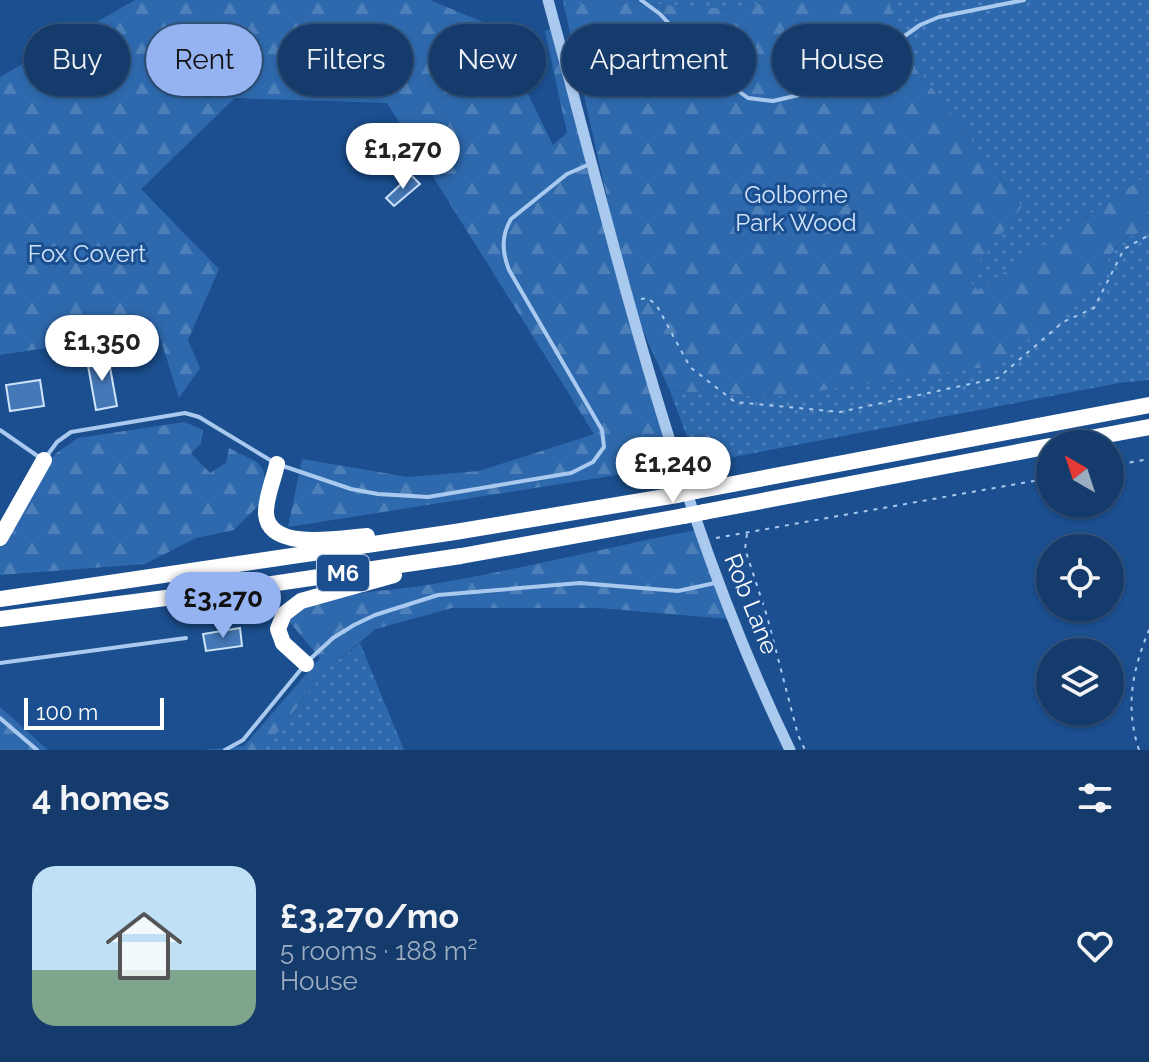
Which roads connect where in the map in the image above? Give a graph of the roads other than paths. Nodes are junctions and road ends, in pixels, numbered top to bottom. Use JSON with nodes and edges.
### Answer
{"nodes":[{"id":1,"x":548,"y":0,"type":"edge"},
{"id":2,"x":641,"y":0,"type":"edge"},
{"id":3,"x":1024,"y":0,"type":"edge"},
{"id":4,"x":592,"y":163,"type":"junction"},
{"id":5,"x":1149,"y":405,"type":"edge"},
{"id":6,"x":1149,"y":427,"type":"edge"},
{"id":7,"x":1,"y":432,"type":"edge"},
{"id":8,"x":1124,"y":432,"type":"edge"},
{"id":9,"x":1036,"y":449,"type":"edge"},
{"id":10,"x":44,"y":460,"type":"junction"},
{"id":11,"x":277,"y":464,"type":"junction"},
{"id":12,"x":455,"y":532,"type":"junction"},
{"id":13,"x":0,"y":538,"type":"edge"},
{"id":14,"x":461,"y":556,"type":"junction"},
{"id":15,"x":717,"y":582,"type":"junction"},
{"id":16,"x":0,"y":599,"type":"edge"},
{"id":17,"x":0,"y":619,"type":"edge"},
{"id":18,"x":186,"y":638,"type":"dead end"},
{"id":19,"x":0,"y":663,"type":"edge"},
{"id":20,"x":306,"y":664,"type":"junction"},
{"id":21,"x":0,"y":718,"type":"edge"},
{"id":22,"x":37,"y":750,"type":"edge"},
{"id":23,"x":225,"y":750,"type":"edge"},
{"id":24,"x":790,"y":750,"type":"edge"}],
"edges":[{"from":1,"to":4,"type":"street","name":"Rob Lane"},
{"from":2,"to":3,"type":"lane"},
{"from":4,"to":11,"type":"lane"},
{"from":4,"to":15,"type":"street","name":"Rob Lane"},
{"from":5,"to":12,"type":"highway","number":"M6","bridge":true},
{"from":6,"to":8,"type":"highway"},
{"from":7,"to":10,"type":"lane"},
{"from":9,"to":14,"type":"highway","number":"M6","bridge":true},
{"from":10,"to":11,"type":"lane"},
{"from":10,"to":13,"type":"highway"},
{"from":11,"to":12,"type":"highway"},
{"from":12,"to":16,"type":"highway","number":"M6"},
{"from":14,"to":17,"type":"highway","number":"M6"},
{"from":14,"to":20,"type":"highway"},
{"from":15,"to":20,"type":"lane"},
{"from":15,"to":24,"type":"street","name":"Rob Lane"},
{"from":18,"to":19,"type":"lane"},
{"from":20,"to":23,"type":"lane"},
{"from":21,"to":22,"type":"lane"}]}
